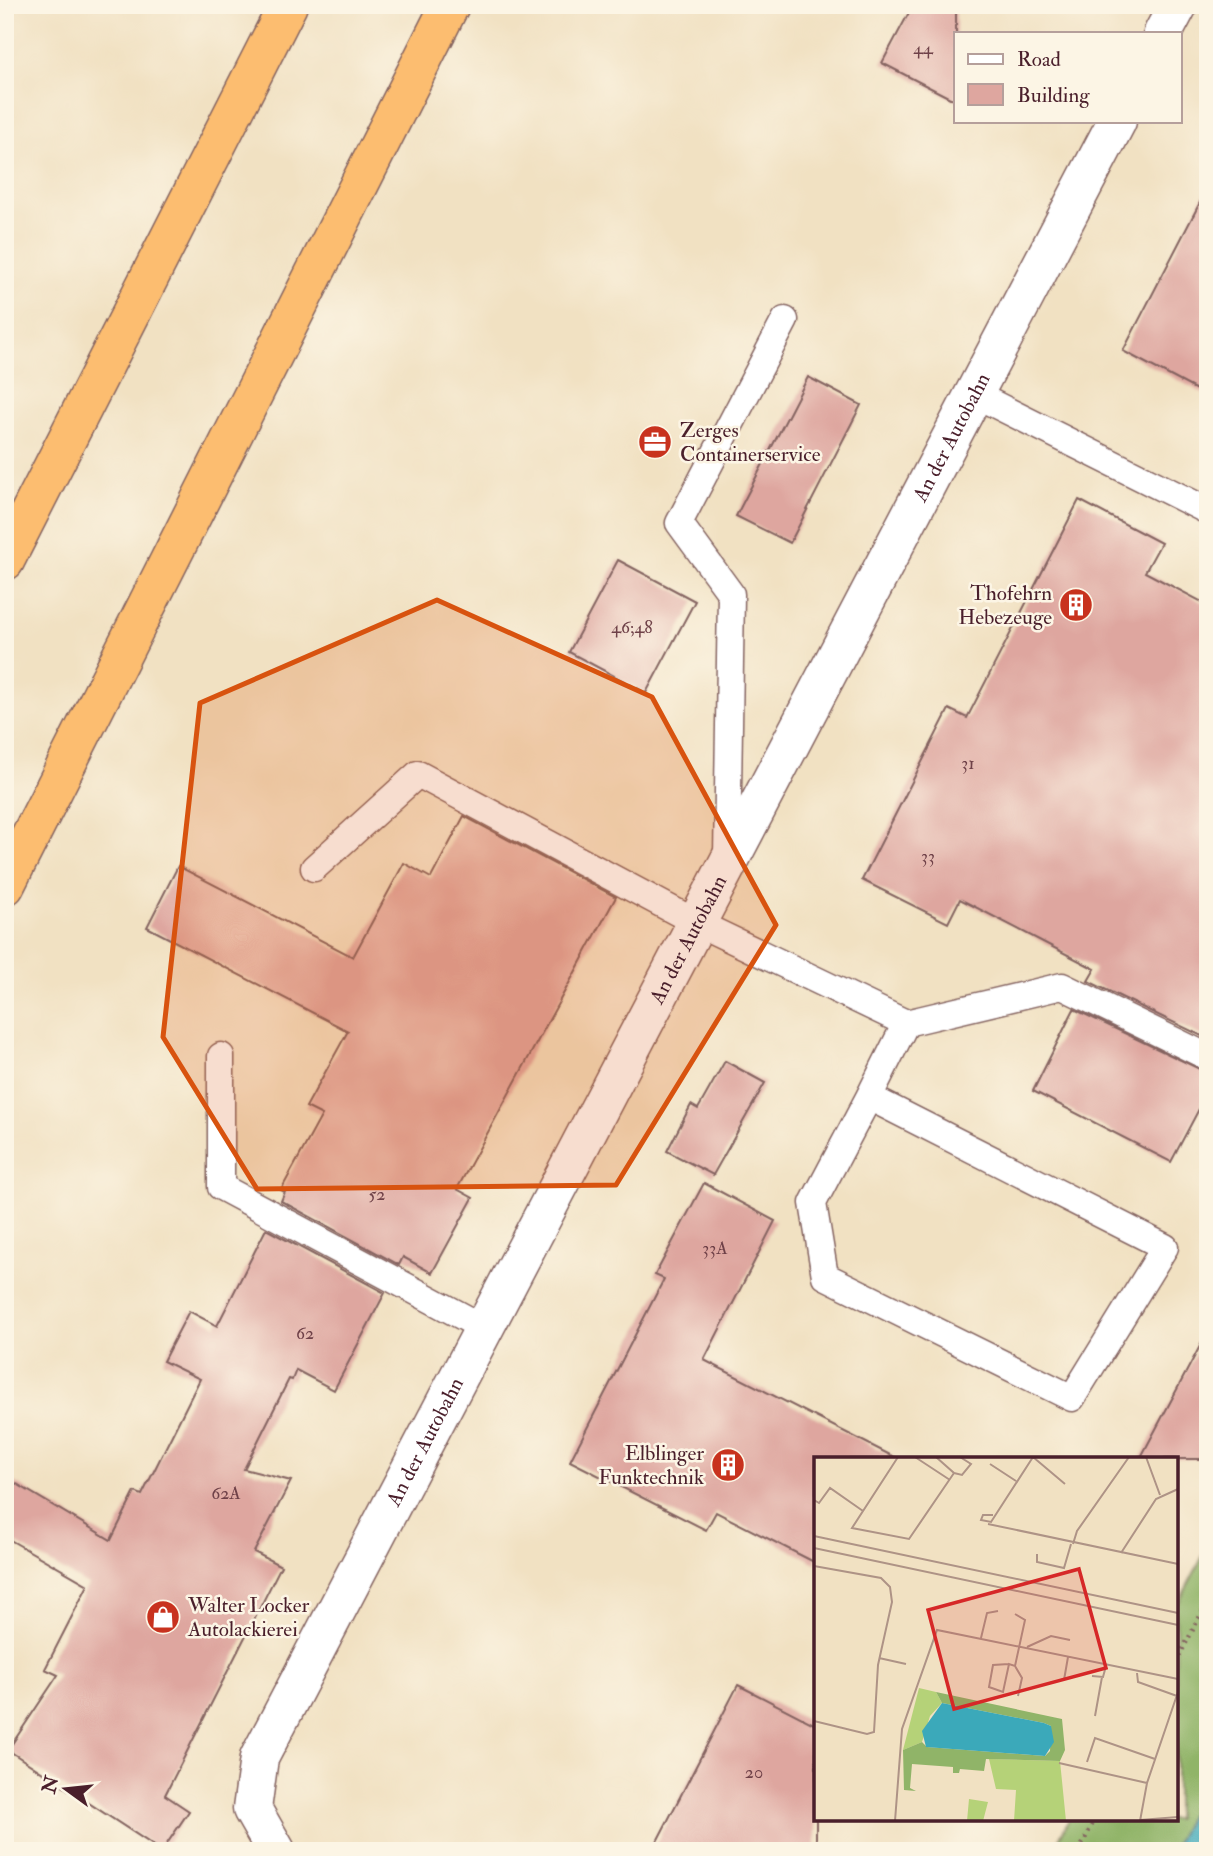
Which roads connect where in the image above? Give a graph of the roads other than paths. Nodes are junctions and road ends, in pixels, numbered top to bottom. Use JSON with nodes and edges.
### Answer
{"nodes":[{"id":1,"x":288,"y":5,"type":"edge"},
{"id":2,"x":450,"y":5,"type":"edge"},
{"id":3,"x":1178,"y":5,"type":"edge"},
{"id":4,"x":1164,"y":32,"type":"edge"},
{"id":5,"x":1116,"y":122,"type":"edge"},
{"id":6,"x":785,"y":320,"type":"dead end"},
{"id":7,"x":974,"y":394,"type":"junction"},
{"id":8,"x":1208,"y":511,"type":"edge"},
{"id":9,"x":5,"y":561,"type":"edge"},
{"id":10,"x":727,"y":865,"type":"junction"},
{"id":11,"x":314,"y":868,"type":"dead end"},
{"id":12,"x":5,"y":886,"type":"edge"},
{"id":13,"x":697,"y":922,"type":"junction"},
{"id":14,"x":906,"y":1023,"type":"junction"},
{"id":15,"x":221,"y":1056,"type":"dead end"},
{"id":16,"x":1208,"y":1057,"type":"edge"},
{"id":17,"x":869,"y":1097,"type":"junction"},
{"id":18,"x":484,"y":1328,"type":"junction"},
{"id":19,"x":276,"y":1851,"type":"edge"}],
"edges":[{"from":1,"to":9,"type":"highway"},
{"from":2,"to":12,"type":"highway"},
{"from":3,"to":4,"type":"street"},
{"from":5,"to":7,"type":"street","name":"An der Autobahn"},
{"from":6,"to":10,"type":"lane"},
{"from":7,"to":8,"type":"lane"},
{"from":7,"to":10,"type":"street","name":"An der Autobahn"},
{"from":10,"to":13,"type":"street","name":"An der Autobahn"},
{"from":11,"to":13,"type":"lane"},
{"from":13,"to":14,"type":"lane"},
{"from":13,"to":18,"type":"street","name":"An der Autobahn"},
{"from":14,"to":16,"type":"lane"},
{"from":14,"to":17,"type":"lane"},
{"from":15,"to":18,"type":"lane"},
{"from":17,"to":17,"type":"lane"},
{"from":18,"to":19,"type":"street","name":"An der Autobahn"}]}
